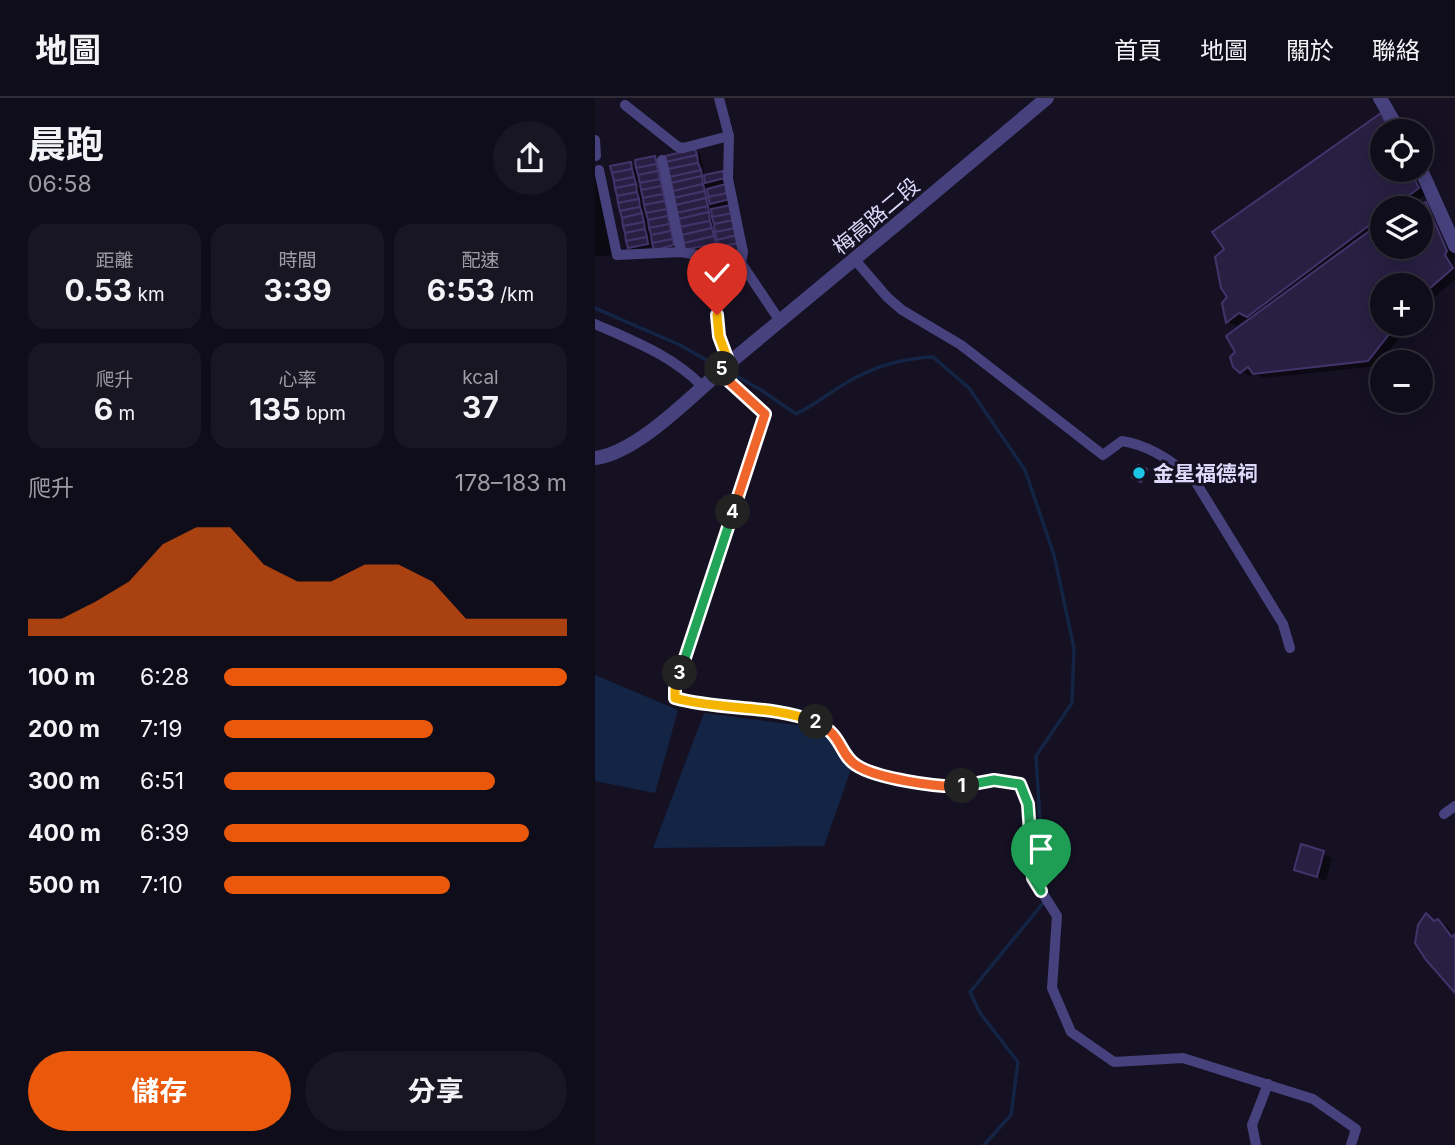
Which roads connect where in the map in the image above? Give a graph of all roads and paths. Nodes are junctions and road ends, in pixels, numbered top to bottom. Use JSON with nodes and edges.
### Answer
{"nodes":[{"id":1,"x":719,"y":98,"type":"edge"},
{"id":2,"x":1047,"y":98,"type":"edge"},
{"id":3,"x":1380,"y":98,"type":"edge"},
{"id":4,"x":1031,"y":104,"type":"edge"},
{"id":5,"x":625,"y":105,"type":"dead end"},
{"id":6,"x":1392,"y":119,"type":"edge"},
{"id":7,"x":729,"y":136,"type":"junction"},
{"id":8,"x":595,"y":140,"type":"edge"},
{"id":9,"x":596,"y":156,"type":"edge"},
{"id":10,"x":662,"y":160,"type":"dead end"},
{"id":11,"x":599,"y":170,"type":"dead end"},
{"id":12,"x":1426,"y":182,"type":"edge"},
{"id":13,"x":1455,"y":246,"type":"edge"},
{"id":14,"x":681,"y":252,"type":"junction"},
{"id":15,"x":725,"y":261,"type":"junction"},
{"id":16,"x":856,"y":261,"type":"junction"},
{"id":17,"x":741,"y":263,"type":"junction"},
{"id":18,"x":780,"y":321,"type":"junction"},
{"id":19,"x":595,"y":324,"type":"edge"},
{"id":20,"x":724,"y":367,"type":"junction"},
{"id":21,"x":703,"y":387,"type":"junction"},
{"id":22,"x":595,"y":458,"type":"edge"},
{"id":23,"x":1290,"y":648,"type":"dead end"},
{"id":24,"x":1455,"y":806,"type":"edge"},
{"id":25,"x":1444,"y":814,"type":"dead end"},
{"id":26,"x":1268,"y":1084,"type":"junction"},
{"id":27,"x":1256,"y":1145,"type":"edge"},
{"id":28,"x":1351,"y":1145,"type":"edge"}],
"edges":[{"from":1,"to":7,"type":"street"},
{"from":2,"to":4,"type":"street","name":"梅高路二段"},
{"from":3,"to":6,"type":"street"},
{"from":4,"to":16,"type":"street","name":"梅高路二段"},
{"from":5,"to":7,"type":"street"},
{"from":7,"to":17,"type":"street"},
{"from":8,"to":9,"type":"street"},
{"from":10,"to":14,"type":"street"},
{"from":11,"to":14,"type":"street"},
{"from":12,"to":13,"type":"street"},
{"from":14,"to":15,"type":"street"},
{"from":15,"to":17,"type":"street"},
{"from":15,"to":20,"type":"street"},
{"from":16,"to":18,"type":"street","name":"梅高路二段"},
{"from":16,"to":23,"type":"street"},
{"from":17,"to":18,"type":"street"},
{"from":18,"to":20,"type":"street","name":"梅高路二段"},
{"from":19,"to":21,"type":"street"},
{"from":20,"to":21,"type":"street","name":"梅高路二段"},
{"from":20,"to":26,"type":"street"},
{"from":21,"to":22,"type":"street","name":"梅高路二段"},
{"from":24,"to":25,"type":"street"},
{"from":26,"to":27,"type":"street"},
{"from":26,"to":28,"type":"street"}]}
